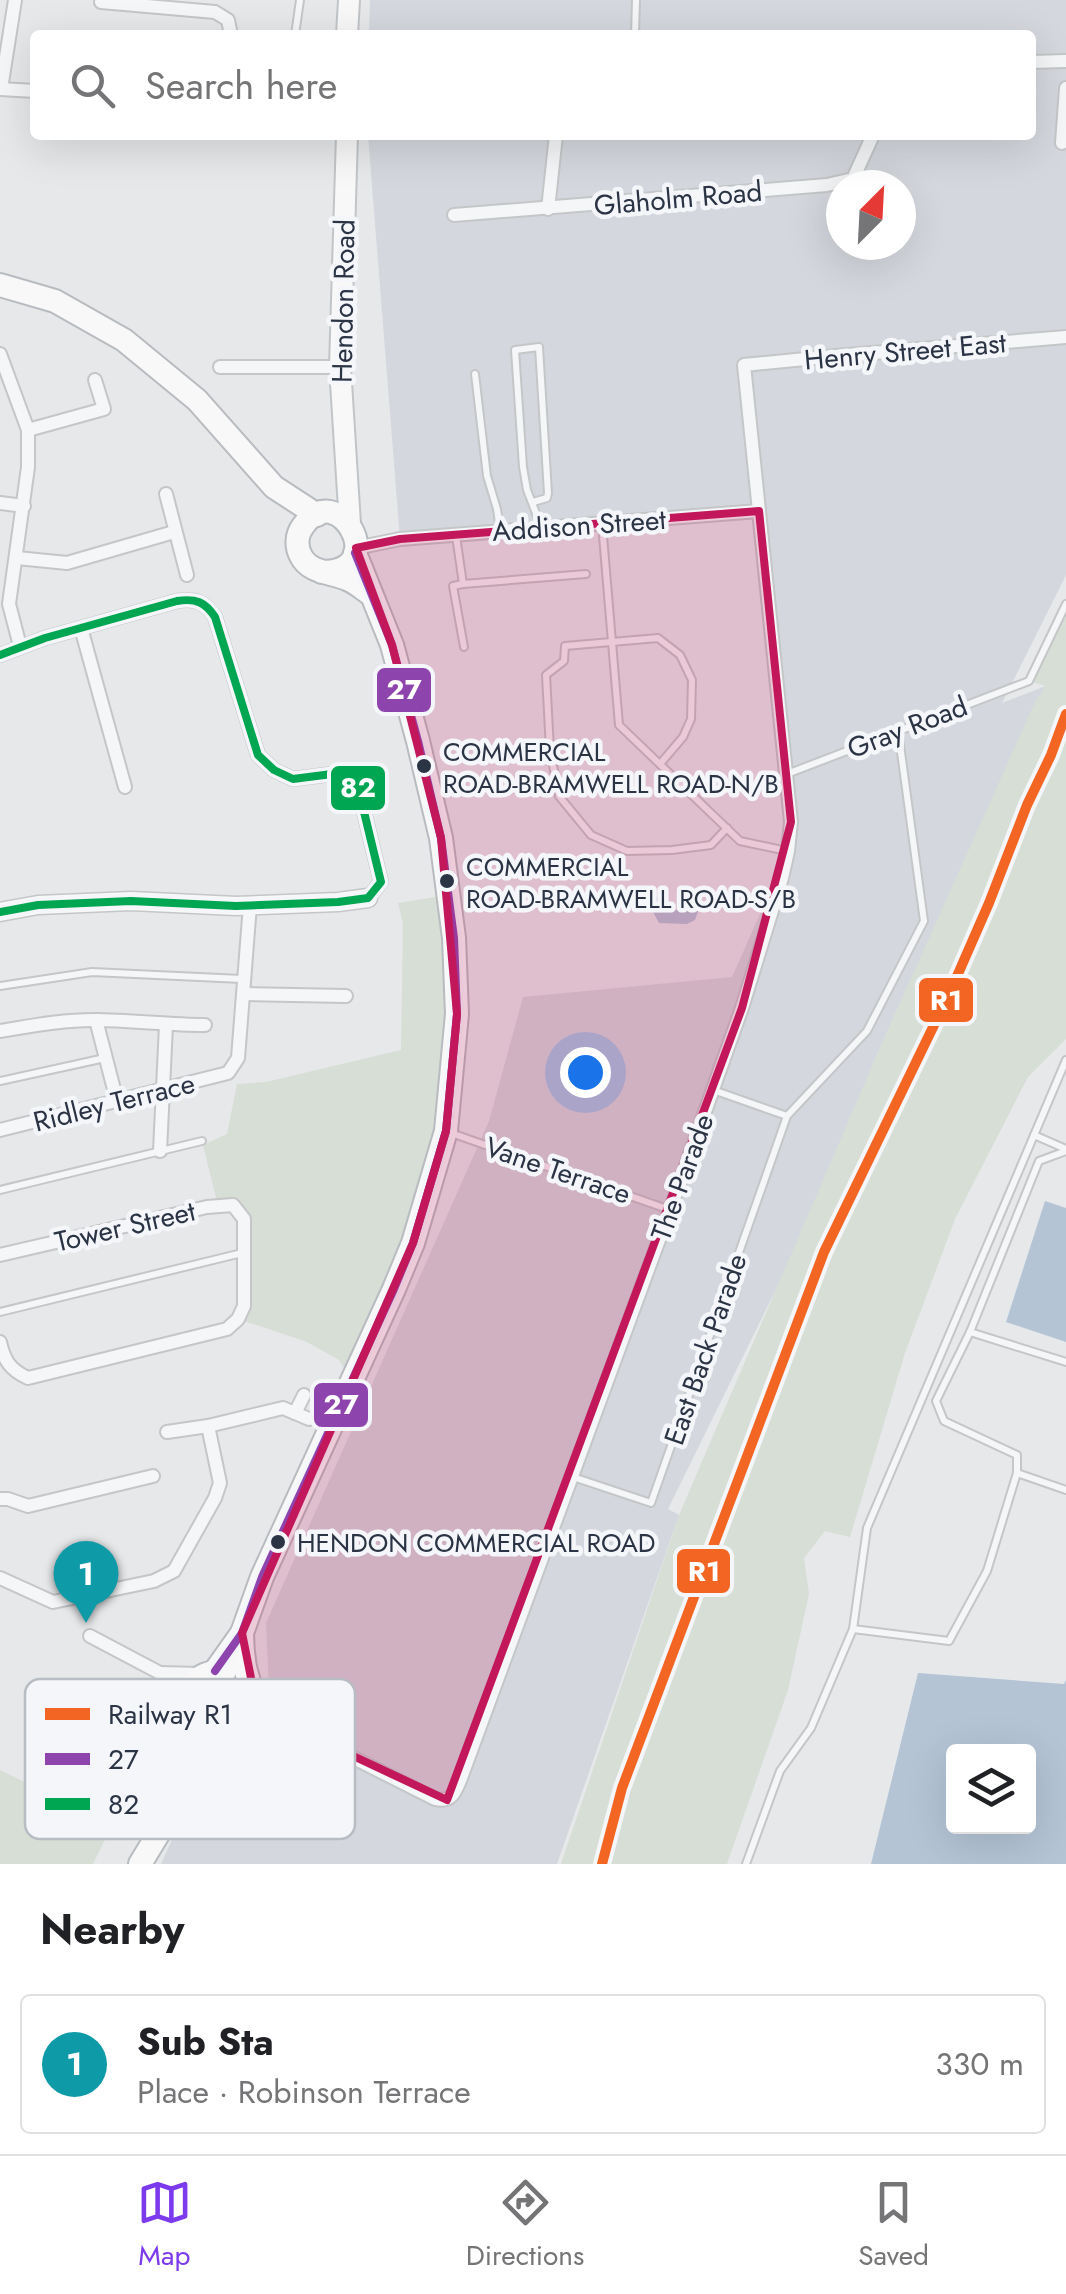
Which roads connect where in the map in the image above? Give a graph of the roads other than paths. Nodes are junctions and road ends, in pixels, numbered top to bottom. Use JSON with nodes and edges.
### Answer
{"nodes":[{"id":1,"x":15,"y":0,"type":"edge"},
{"id":2,"x":300,"y":0,"type":"edge"},
{"id":3,"x":349,"y":0,"type":"edge"},
{"id":4,"x":636,"y":0,"type":"edge"},
{"id":5,"x":101,"y":2,"type":"edge"},
{"id":6,"x":170,"y":4,"type":"edge"},
{"id":7,"x":7,"y":16,"type":"edge"},
{"id":8,"x":230,"y":30,"type":"edge"},
{"id":9,"x":296,"y":30,"type":"edge"},
{"id":10,"x":348,"y":30,"type":"edge"},
{"id":11,"x":636,"y":30,"type":"edge"},
{"id":12,"x":1066,"y":61,"type":"edge"},
{"id":13,"x":1036,"y":62,"type":"edge"},
{"id":14,"x":1066,"y":88,"type":"edge"},
{"id":15,"x":1,"y":89,"type":"edge"},
{"id":16,"x":30,"y":91,"type":"edge"},
{"id":17,"x":346,"y":140,"type":"edge"},
{"id":18,"x":555,"y":140,"type":"edge"},
{"id":19,"x":871,"y":140,"type":"edge"},
{"id":20,"x":1062,"y":142,"type":"dead end"},
{"id":21,"x":548,"y":209,"type":"junction"},
{"id":22,"x":454,"y":215,"type":"dead end"},
{"id":23,"x":0,"y":285,"type":"edge"},
{"id":24,"x":1066,"y":338,"type":"edge"},
{"id":25,"x":0,"y":354,"type":"edge"},
{"id":26,"x":744,"y":366,"type":"joint"},
{"id":27,"x":220,"y":367,"type":"dead end"},
{"id":28,"x":340,"y":367,"type":"junction"},
{"id":29,"x":475,"y":374,"type":"dead end"},
{"id":30,"x":95,"y":380,"type":"dead end"},
{"id":31,"x":28,"y":430,"type":"junction"},
{"id":32,"x":346,"y":466,"type":"junction"},
{"id":33,"x":274,"y":487,"type":"junction"},
{"id":34,"x":166,"y":494,"type":"dead end"},
{"id":35,"x":534,"y":502,"type":"junction"},
{"id":36,"x":0,"y":503,"type":"edge"},
{"id":37,"x":24,"y":506,"type":"junction"},
{"id":38,"x":759,"y":511,"type":"junction"},
{"id":39,"x":320,"y":513,"type":"junction"},
{"id":40,"x":602,"y":523,"type":"junction"},
{"id":41,"x":541,"y":528,"type":"junction"},
{"id":42,"x":500,"y":531,"type":"junction"},
{"id":43,"x":174,"y":532,"type":"junction"},
{"id":44,"x":456,"y":534,"type":"junction"},
{"id":45,"x":354,"y":539,"type":"junction"},
{"id":46,"x":298,"y":550,"type":"junction"},
{"id":47,"x":17,"y":558,"type":"junction"},
{"id":48,"x":322,"y":572,"type":"junction"},
{"id":49,"x":586,"y":574,"type":"dead end"},
{"id":50,"x":187,"y":575,"type":"dead end"},
{"id":51,"x":463,"y":584,"type":"junction"},
{"id":52,"x":369,"y":593,"type":"junction"},
{"id":53,"x":1066,"y":604,"type":"edge"},
{"id":54,"x":81,"y":628,"type":"junction"},
{"id":55,"x":612,"y":641,"type":"junction"},
{"id":56,"x":20,"y":646,"type":"junction"},
{"id":57,"x":464,"y":647,"type":"dead end"},
{"id":58,"x":0,"y":655,"type":"edge"},
{"id":59,"x":898,"y":730,"type":"junction"},
{"id":60,"x":660,"y":764,"type":"junction"},
{"id":61,"x":786,"y":774,"type":"junction"},
{"id":62,"x":125,"y":786,"type":"dead end"},
{"id":63,"x":726,"y":828,"type":"junction"},
{"id":64,"x":788,"y":851,"type":"junction"},
{"id":65,"x":368,"y":898,"type":"joint"},
{"id":66,"x":250,"y":905,"type":"junction"},
{"id":67,"x":0,"y":912,"type":"edge"},
{"id":68,"x":0,"y":986,"type":"edge"},
{"id":69,"x":245,"y":986,"type":"junction"},
{"id":70,"x":346,"y":996,"type":"dead end"},
{"id":71,"x":96,"y":1020,"type":"junction"},
{"id":72,"x":166,"y":1025,"type":"junction"},
{"id":73,"x":205,"y":1025,"type":"dead end"},
{"id":74,"x":0,"y":1032,"type":"edge"},
{"id":75,"x":106,"y":1058,"type":"junction"},
{"id":76,"x":1066,"y":1060,"type":"edge"},
{"id":77,"x":0,"y":1081,"type":"edge"},
{"id":78,"x":163,"y":1090,"type":"junction"},
{"id":79,"x":713,"y":1090,"type":"junction"},
{"id":80,"x":117,"y":1101,"type":"junction"},
{"id":81,"x":786,"y":1116,"type":"junction"},
{"id":82,"x":0,"y":1130,"type":"edge"},
{"id":83,"x":446,"y":1131,"type":"junction"},
{"id":84,"x":1034,"y":1134,"type":"junction"},
{"id":85,"x":202,"y":1141,"type":"dead end"},
{"id":86,"x":1066,"y":1150,"type":"edge"},
{"id":87,"x":160,"y":1151,"type":"junction"},
{"id":88,"x":0,"y":1190,"type":"edge"},
{"id":89,"x":670,"y":1210,"type":"junction"},
{"id":90,"x":244,"y":1252,"type":"junction"},
{"id":91,"x":0,"y":1255,"type":"edge"},
{"id":92,"x":0,"y":1312,"type":"edge"},
{"id":93,"x":970,"y":1332,"type":"junction"},
{"id":94,"x":0,"y":1342,"type":"edge"},
{"id":95,"x":1066,"y":1362,"type":"edge"},
{"id":96,"x":304,"y":1394,"type":"dead end"},
{"id":97,"x":208,"y":1426,"type":"junction"},
{"id":98,"x":167,"y":1432,"type":"dead end"},
{"id":99,"x":1017,"y":1473,"type":"junction"},
{"id":100,"x":154,"y":1476,"type":"dead end"},
{"id":101,"x":572,"y":1476,"type":"junction"},
{"id":102,"x":1066,"y":1490,"type":"edge"},
{"id":103,"x":0,"y":1499,"type":"edge"},
{"id":104,"x":0,"y":1578,"type":"edge"},
{"id":105,"x":853,"y":1629,"type":"junction"},
{"id":106,"x":242,"y":1632,"type":"junction"},
{"id":107,"x":90,"y":1636,"type":"dead end"},
{"id":108,"x":210,"y":1672,"type":"junction"},
{"id":109,"x":160,"y":1673,"type":"junction"},
{"id":110,"x":165,"y":1679,"type":"edge"},
{"id":111,"x":200,"y":1679,"type":"edge"},
{"id":112,"x":240,"y":1679,"type":"edge"},
{"id":113,"x":249,"y":1679,"type":"edge"},
{"id":114,"x":355,"y":1759,"type":"edge"},
{"id":115,"x":155,"y":1839,"type":"edge"},
{"id":116,"x":140,"y":1864,"type":"edge"},
{"id":117,"x":746,"y":1864,"type":"edge"}],
"edges":[{"from":1,"to":7,"type":"street"},
{"from":2,"to":9,"type":"lane"},
{"from":3,"to":10,"type":"main road"},
{"from":4,"to":11,"type":"lane"},
{"from":5,"to":6,"type":"street"},
{"from":6,"to":8,"type":"street"},
{"from":7,"to":15,"type":"street"},
{"from":12,"to":13,"type":"street"},
{"from":14,"to":20,"type":"street"},
{"from":15,"to":16,"type":"street"},
{"from":17,"to":28,"type":"main road","name":"Hendon Road"},
{"from":18,"to":21,"type":"street"},
{"from":19,"to":21,"type":"street","name":"Glaholm Road"},
{"from":21,"to":22,"type":"street","name":"Glaholm Road"},
{"from":23,"to":33,"type":"highway"},
{"from":24,"to":26,"type":"street","name":"Henry Street East"},
{"from":25,"to":31,"type":"street"},
{"from":26,"to":38,"type":"street","name":"The Parade"},
{"from":27,"to":28,"type":"street"},
{"from":28,"to":32,"type":"main road","name":"Hendon Road"},
{"from":29,"to":42,"type":"lane"},
{"from":30,"to":31,"type":"street"},
{"from":31,"to":37,"type":"street"},
{"from":32,"to":39,"type":"main road"},
{"from":32,"to":45,"type":"main road","name":"Hendon Road"},
{"from":33,"to":39,"type":"highway"},
{"from":33,"to":46,"type":"highway"},
{"from":34,"to":43,"type":"street"},
{"from":35,"to":35,"type":"lane"},
{"from":35,"to":41,"type":"lane"},
{"from":36,"to":37,"type":"street"},
{"from":37,"to":47,"type":"street"},
{"from":38,"to":40,"type":"street","name":"Addison Street"},
{"from":38,"to":61,"type":"street","name":"The Parade"},
{"from":39,"to":45,"type":"highway"},
{"from":39,"to":46,"type":"highway"},
{"from":40,"to":41,"type":"street","name":"Addison Street"},
{"from":40,"to":55,"type":"lane"},
{"from":41,"to":42,"type":"street","name":"Addison Street"},
{"from":42,"to":44,"type":"street","name":"Addison Street"},
{"from":43,"to":47,"type":"street"},
{"from":43,"to":50,"type":"street"},
{"from":44,"to":45,"type":"street","name":"Addison Street"},
{"from":44,"to":51,"type":"lane"},
{"from":45,"to":48,"type":"highway"},
{"from":45,"to":52,"type":"highway"},
{"from":46,"to":48,"type":"highway"},
{"from":47,"to":56,"type":"street"},
{"from":48,"to":52,"type":"highway"},
{"from":49,"to":51,"type":"lane"},
{"from":51,"to":57,"type":"lane"},
{"from":52,"to":83,"type":"highway"},
{"from":53,"to":59,"type":"lane","name":"Gray Road"},
{"from":54,"to":56,"type":"street"},
{"from":54,"to":62,"type":"street"},
{"from":54,"to":65,"type":"street"},
{"from":55,"to":60,"type":"lane"},
{"from":55,"to":60,"type":"lane"},
{"from":55,"to":63,"type":"lane"},
{"from":56,"to":58,"type":"street"},
{"from":59,"to":61,"type":"lane","name":"Gray Road"},
{"from":59,"to":81,"type":"lane"},
{"from":60,"to":63,"type":"lane"},
{"from":61,"to":64,"type":"street","name":"The Parade"},
{"from":63,"to":64,"type":"lane"},
{"from":64,"to":79,"type":"street","name":"The Parade"},
{"from":65,"to":66,"type":"street"},
{"from":66,"to":67,"type":"street"},
{"from":66,"to":69,"type":"street"},
{"from":68,"to":69,"type":"lane"},
{"from":69,"to":70,"type":"street"},
{"from":69,"to":78,"type":"street","name":"Ridley Terrace"},
{"from":71,"to":72,"type":"street"},
{"from":71,"to":74,"type":"street"},
{"from":71,"to":75,"type":"street"},
{"from":72,"to":73,"type":"street"},
{"from":72,"to":78,"type":"street"},
{"from":75,"to":77,"type":"lane"},
{"from":75,"to":80,"type":"street"},
{"from":76,"to":84,"type":"lane"},
{"from":78,"to":80,"type":"street","name":"Ridley Terrace"},
{"from":78,"to":87,"type":"street"},
{"from":79,"to":81,"type":"lane"},
{"from":79,"to":89,"type":"street","name":"The Parade"},
{"from":80,"to":82,"type":"street","name":"Ridley Terrace"},
{"from":81,"to":101,"type":"lane","name":"East Back Parade"},
{"from":83,"to":89,"type":"lane","name":"Vane Terrace"},
{"from":83,"to":106,"type":"highway"},
{"from":84,"to":86,"type":"lane"},
{"from":84,"to":105,"type":"lane"},
{"from":85,"to":87,"type":"lane"},
{"from":86,"to":93,"type":"lane"},
{"from":87,"to":88,"type":"lane"},
{"from":89,"to":101,"type":"street","name":"The Parade"},
{"from":90,"to":91,"type":"street","name":"Tower Street"},
{"from":90,"to":92,"type":"lane"},
{"from":90,"to":94,"type":"street"},
{"from":93,"to":95,"type":"lane"},
{"from":93,"to":99,"type":"lane"},
{"from":96,"to":97,"type":"street"},
{"from":97,"to":98,"type":"street"},
{"from":97,"to":104,"type":"street"},
{"from":99,"to":102,"type":"lane"},
{"from":99,"to":105,"type":"lane"},
{"from":100,"to":103,"type":"street"},
{"from":101,"to":114,"type":"street","name":"The Parade"},
{"from":105,"to":117,"type":"lane"},
{"from":106,"to":108,"type":"highway"},
{"from":106,"to":113,"type":"highway"},
{"from":107,"to":109,"type":"street"},
{"from":108,"to":109,"type":"street"},
{"from":108,"to":111,"type":"highway"},
{"from":108,"to":112,"type":"highway"},
{"from":109,"to":110,"type":"street"},
{"from":115,"to":116,"type":"highway"}]}
